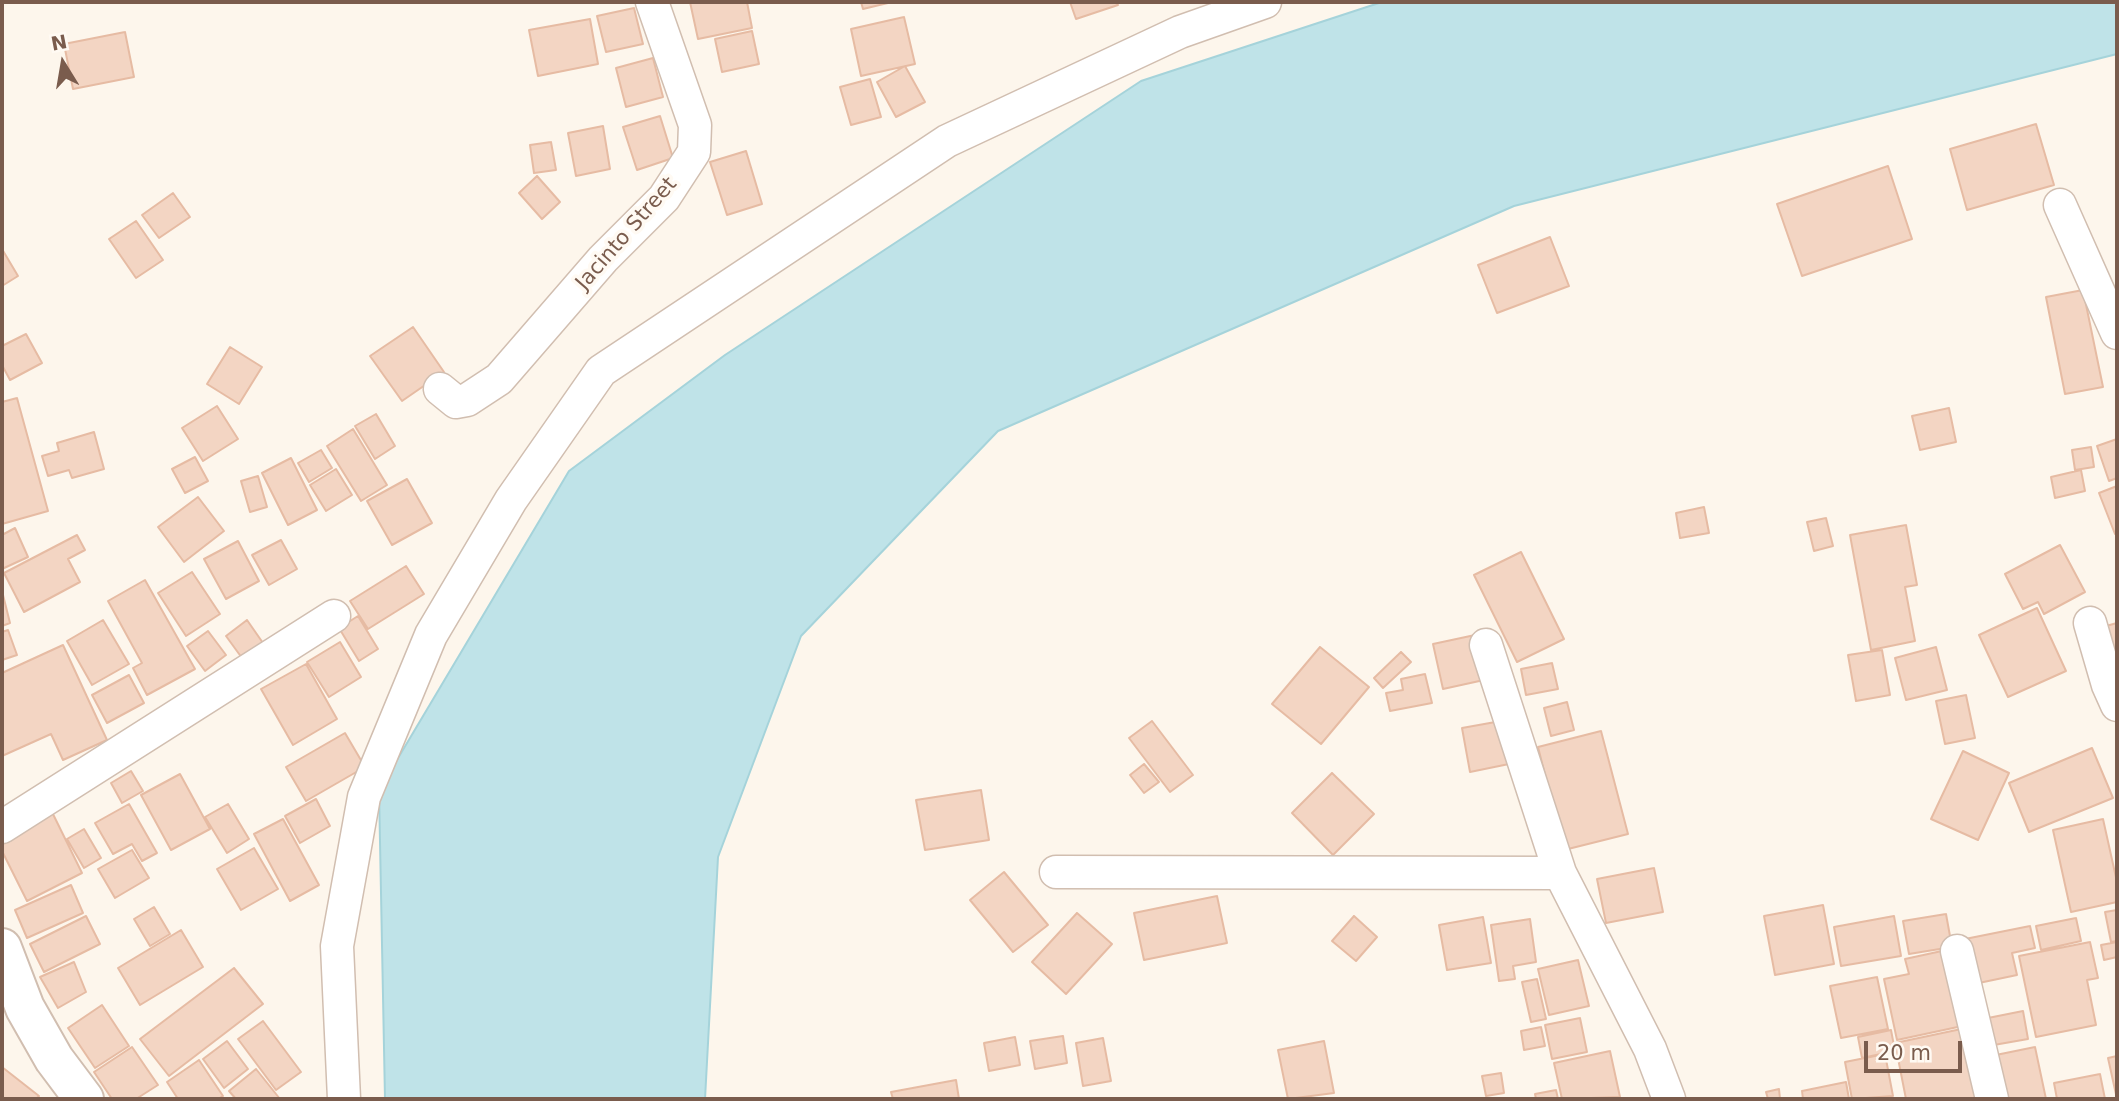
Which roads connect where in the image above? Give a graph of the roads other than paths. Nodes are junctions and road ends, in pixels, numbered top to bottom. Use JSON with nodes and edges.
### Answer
{"nodes":[{"id":1,"x":652,"y":2,"type":"edge"},
{"id":2,"x":1265,"y":2,"type":"edge"},
{"id":3,"x":2060,"y":205,"type":"dead end"},
{"id":4,"x":2117,"y":333,"type":"edge"},
{"id":5,"x":440,"y":389,"type":"dead end"},
{"id":6,"x":334,"y":616,"type":"dead end"},
{"id":7,"x":2090,"y":623,"type":"dead end"},
{"id":8,"x":1486,"y":645,"type":"dead end"},
{"id":9,"x":2117,"y":705,"type":"edge"},
{"id":10,"x":2,"y":827,"type":"edge"},
{"id":11,"x":1056,"y":872,"type":"dead end"},
{"id":12,"x":1560,"y":873,"type":"junction"},
{"id":13,"x":2,"y":948,"type":"edge"},
{"id":14,"x":1957,"y":951,"type":"dead end"},
{"id":15,"x":84,"y":1099,"type":"edge"},
{"id":16,"x":344,"y":1099,"type":"edge"},
{"id":17,"x":1669,"y":1099,"type":"edge"},
{"id":18,"x":1992,"y":1099,"type":"edge"}],
"edges":[{"from":1,"to":5,"type":"street","name":"Jacinto Street"},
{"from":2,"to":16,"type":"street"},
{"from":3,"to":4,"type":"street"},
{"from":6,"to":10,"type":"street"},
{"from":7,"to":9,"type":"street"},
{"from":8,"to":12,"type":"street"},
{"from":11,"to":12,"type":"street"},
{"from":12,"to":17,"type":"street"},
{"from":13,"to":15,"type":"street"},
{"from":14,"to":18,"type":"street"}]}
